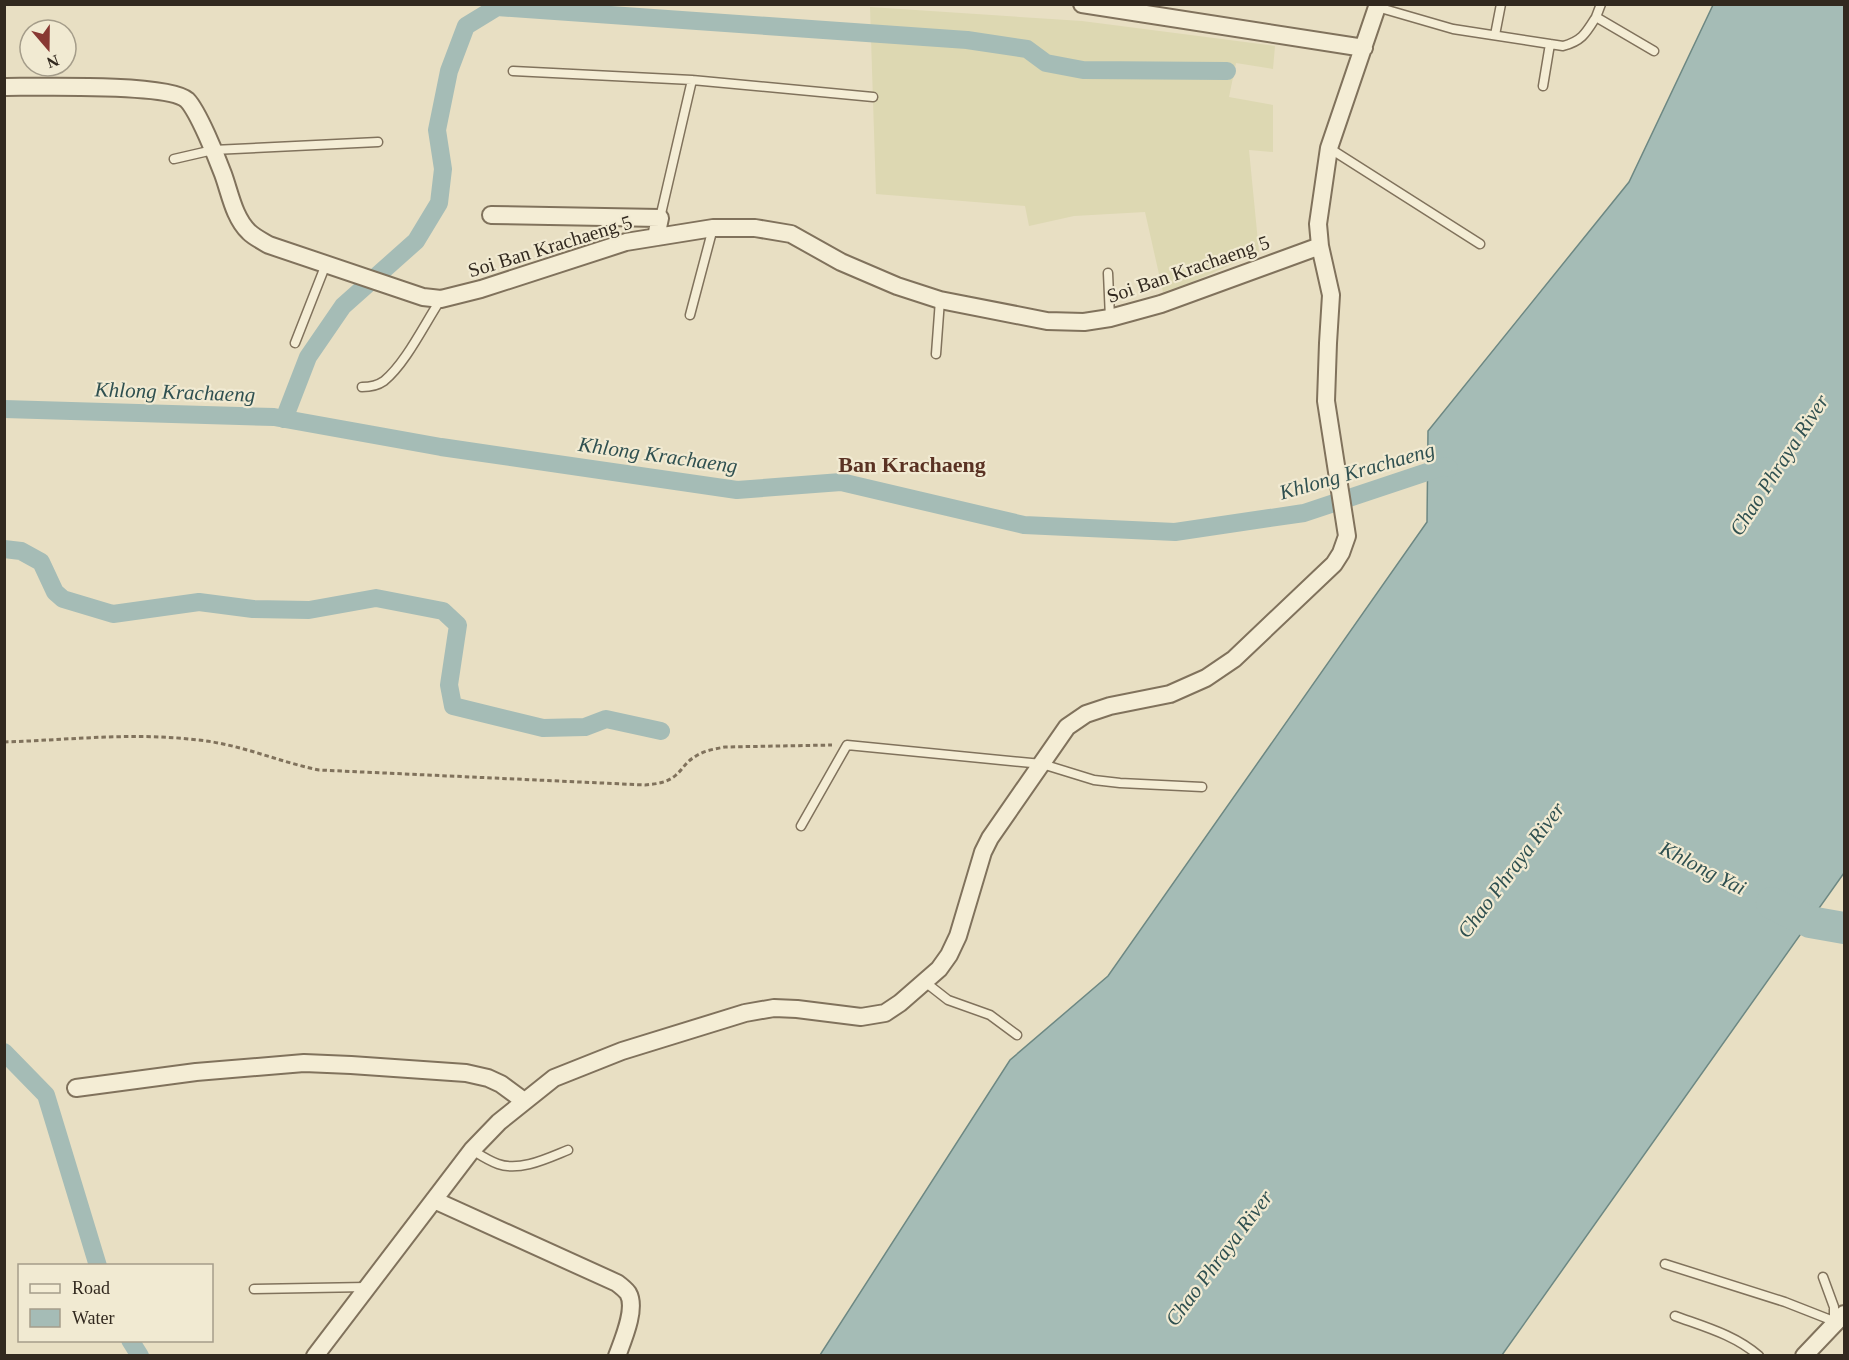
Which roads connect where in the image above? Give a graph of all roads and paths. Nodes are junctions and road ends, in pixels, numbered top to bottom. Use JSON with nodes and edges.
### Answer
{"nodes":[{"id":1,"x":1082,"y":4,"type":"edge"},
{"id":2,"x":1501,"y":4,"type":"edge"},
{"id":3,"x":1601,"y":4,"type":"edge"},
{"id":4,"x":1375,"y":5,"type":"edge"},
{"id":5,"x":1596,"y":18,"type":"junction"},
{"id":6,"x":1495,"y":35,"type":"junction"},
{"id":7,"x":1550,"y":44,"type":"junction"},
{"id":8,"x":1364,"y":48,"type":"junction"},
{"id":9,"x":1654,"y":51,"type":"dead end"},
{"id":10,"x":513,"y":71,"type":"dead end"},
{"id":11,"x":692,"y":80,"type":"junction"},
{"id":12,"x":1543,"y":86,"type":"dead end"},
{"id":13,"x":4,"y":87,"type":"edge"},
{"id":14,"x":873,"y":98,"type":"dead end"},
{"id":15,"x":378,"y":142,"type":"dead end"},
{"id":16,"x":1329,"y":148,"type":"junction"},
{"id":17,"x":213,"y":150,"type":"junction"},
{"id":18,"x":174,"y":159,"type":"dead end"},
{"id":19,"x":491,"y":215,"type":"dead end"},
{"id":20,"x":660,"y":218,"type":"junction"},
{"id":21,"x":713,"y":228,"type":"junction"},
{"id":22,"x":656,"y":237,"type":"junction"},
{"id":23,"x":1480,"y":244,"type":"dead end"},
{"id":24,"x":1320,"y":246,"type":"junction"},
{"id":25,"x":326,"y":264,"type":"junction"},
{"id":26,"x":1108,"y":273,"type":"dead end"},
{"id":27,"x":441,"y":299,"type":"junction"},
{"id":28,"x":940,"y":300,"type":"junction"},
{"id":29,"x":690,"y":315,"type":"dead end"},
{"id":30,"x":1110,"y":318,"type":"junction"},
{"id":31,"x":295,"y":343,"type":"dead end"},
{"id":32,"x":936,"y":354,"type":"dead end"},
{"id":33,"x":362,"y":387,"type":"dead end"},
{"id":34,"x":4,"y":742,"type":"edge"},
{"id":35,"x":847,"y":745,"type":"junction"},
{"id":36,"x":1042,"y":764,"type":"junction"},
{"id":37,"x":1203,"y":788,"type":"dead end"},
{"id":38,"x":801,"y":826,"type":"dead end"},
{"id":39,"x":925,"y":982,"type":"junction"},
{"id":40,"x":1017,"y":1035,"type":"dead end"},
{"id":41,"x":76,"y":1088,"type":"dead end"},
{"id":42,"x":524,"y":1101,"type":"junction"},
{"id":43,"x":472,"y":1150,"type":"junction"},
{"id":44,"x":568,"y":1150,"type":"dead end"},
{"id":45,"x":434,"y":1200,"type":"junction"},
{"id":46,"x":1665,"y":1263,"type":"dead end"},
{"id":47,"x":1823,"y":1277,"type":"dead end"},
{"id":48,"x":367,"y":1287,"type":"junction"},
{"id":49,"x":254,"y":1289,"type":"dead end"},
{"id":50,"x":1675,"y":1316,"type":"dead end"},
{"id":51,"x":1838,"y":1319,"type":"edge"},
{"id":52,"x":315,"y":1356,"type":"edge"},
{"id":53,"x":617,"y":1356,"type":"edge"},
{"id":54,"x":1759,"y":1356,"type":"edge"},
{"id":55,"x":1804,"y":1356,"type":"edge"}],
"edges":[{"from":1,"to":8,"type":"street"},
{"from":2,"to":6,"type":"lane"},
{"from":3,"to":5,"type":"lane"},
{"from":4,"to":6,"type":"lane"},
{"from":4,"to":8,"type":"street"},
{"from":5,"to":7,"type":"lane"},
{"from":5,"to":9,"type":"lane"},
{"from":6,"to":7,"type":"lane"},
{"from":7,"to":12,"type":"lane"},
{"from":8,"to":16,"type":"street"},
{"from":10,"to":11,"type":"lane"},
{"from":11,"to":14,"type":"lane"},
{"from":11,"to":20,"type":"lane"},
{"from":13,"to":17,"type":"street","name":"Soi Ban Krachaeng 5"},
{"from":15,"to":17,"type":"lane"},
{"from":16,"to":23,"type":"lane"},
{"from":16,"to":24,"type":"street"},
{"from":17,"to":18,"type":"lane"},
{"from":17,"to":25,"type":"street","name":"Soi Ban Krachaeng 5"},
{"from":19,"to":20,"type":"street"},
{"from":20,"to":22,"type":"street"},
{"from":21,"to":22,"type":"street","name":"Soi Ban Krachaeng 5"},
{"from":21,"to":28,"type":"street","name":"Soi Ban Krachaeng 5"},
{"from":21,"to":29,"type":"lane"},
{"from":22,"to":27,"type":"street","name":"Soi Ban Krachaeng 5"},
{"from":24,"to":30,"type":"street","name":"Soi Ban Krachaeng 5"},
{"from":24,"to":36,"type":"street"},
{"from":25,"to":27,"type":"street","name":"Soi Ban Krachaeng 5"},
{"from":25,"to":31,"type":"lane"},
{"from":26,"to":30,"type":"lane"},
{"from":27,"to":33,"type":"lane"},
{"from":28,"to":30,"type":"street","name":"Soi Ban Krachaeng 5"},
{"from":28,"to":32,"type":"lane"},
{"from":34,"to":35,"type":"path"},
{"from":35,"to":36,"type":"lane"},
{"from":35,"to":38,"type":"lane"},
{"from":36,"to":37,"type":"lane"},
{"from":36,"to":39,"type":"street"},
{"from":39,"to":40,"type":"lane"},
{"from":39,"to":42,"type":"street"},
{"from":41,"to":42,"type":"street"},
{"from":42,"to":43,"type":"street"},
{"from":43,"to":44,"type":"lane"},
{"from":43,"to":45,"type":"street"},
{"from":45,"to":48,"type":"street"},
{"from":45,"to":53,"type":"street"},
{"from":46,"to":51,"type":"lane"},
{"from":47,"to":51,"type":"lane"},
{"from":48,"to":49,"type":"lane"},
{"from":48,"to":52,"type":"street"},
{"from":50,"to":54,"type":"lane"},
{"from":51,"to":55,"type":"street"}]}
